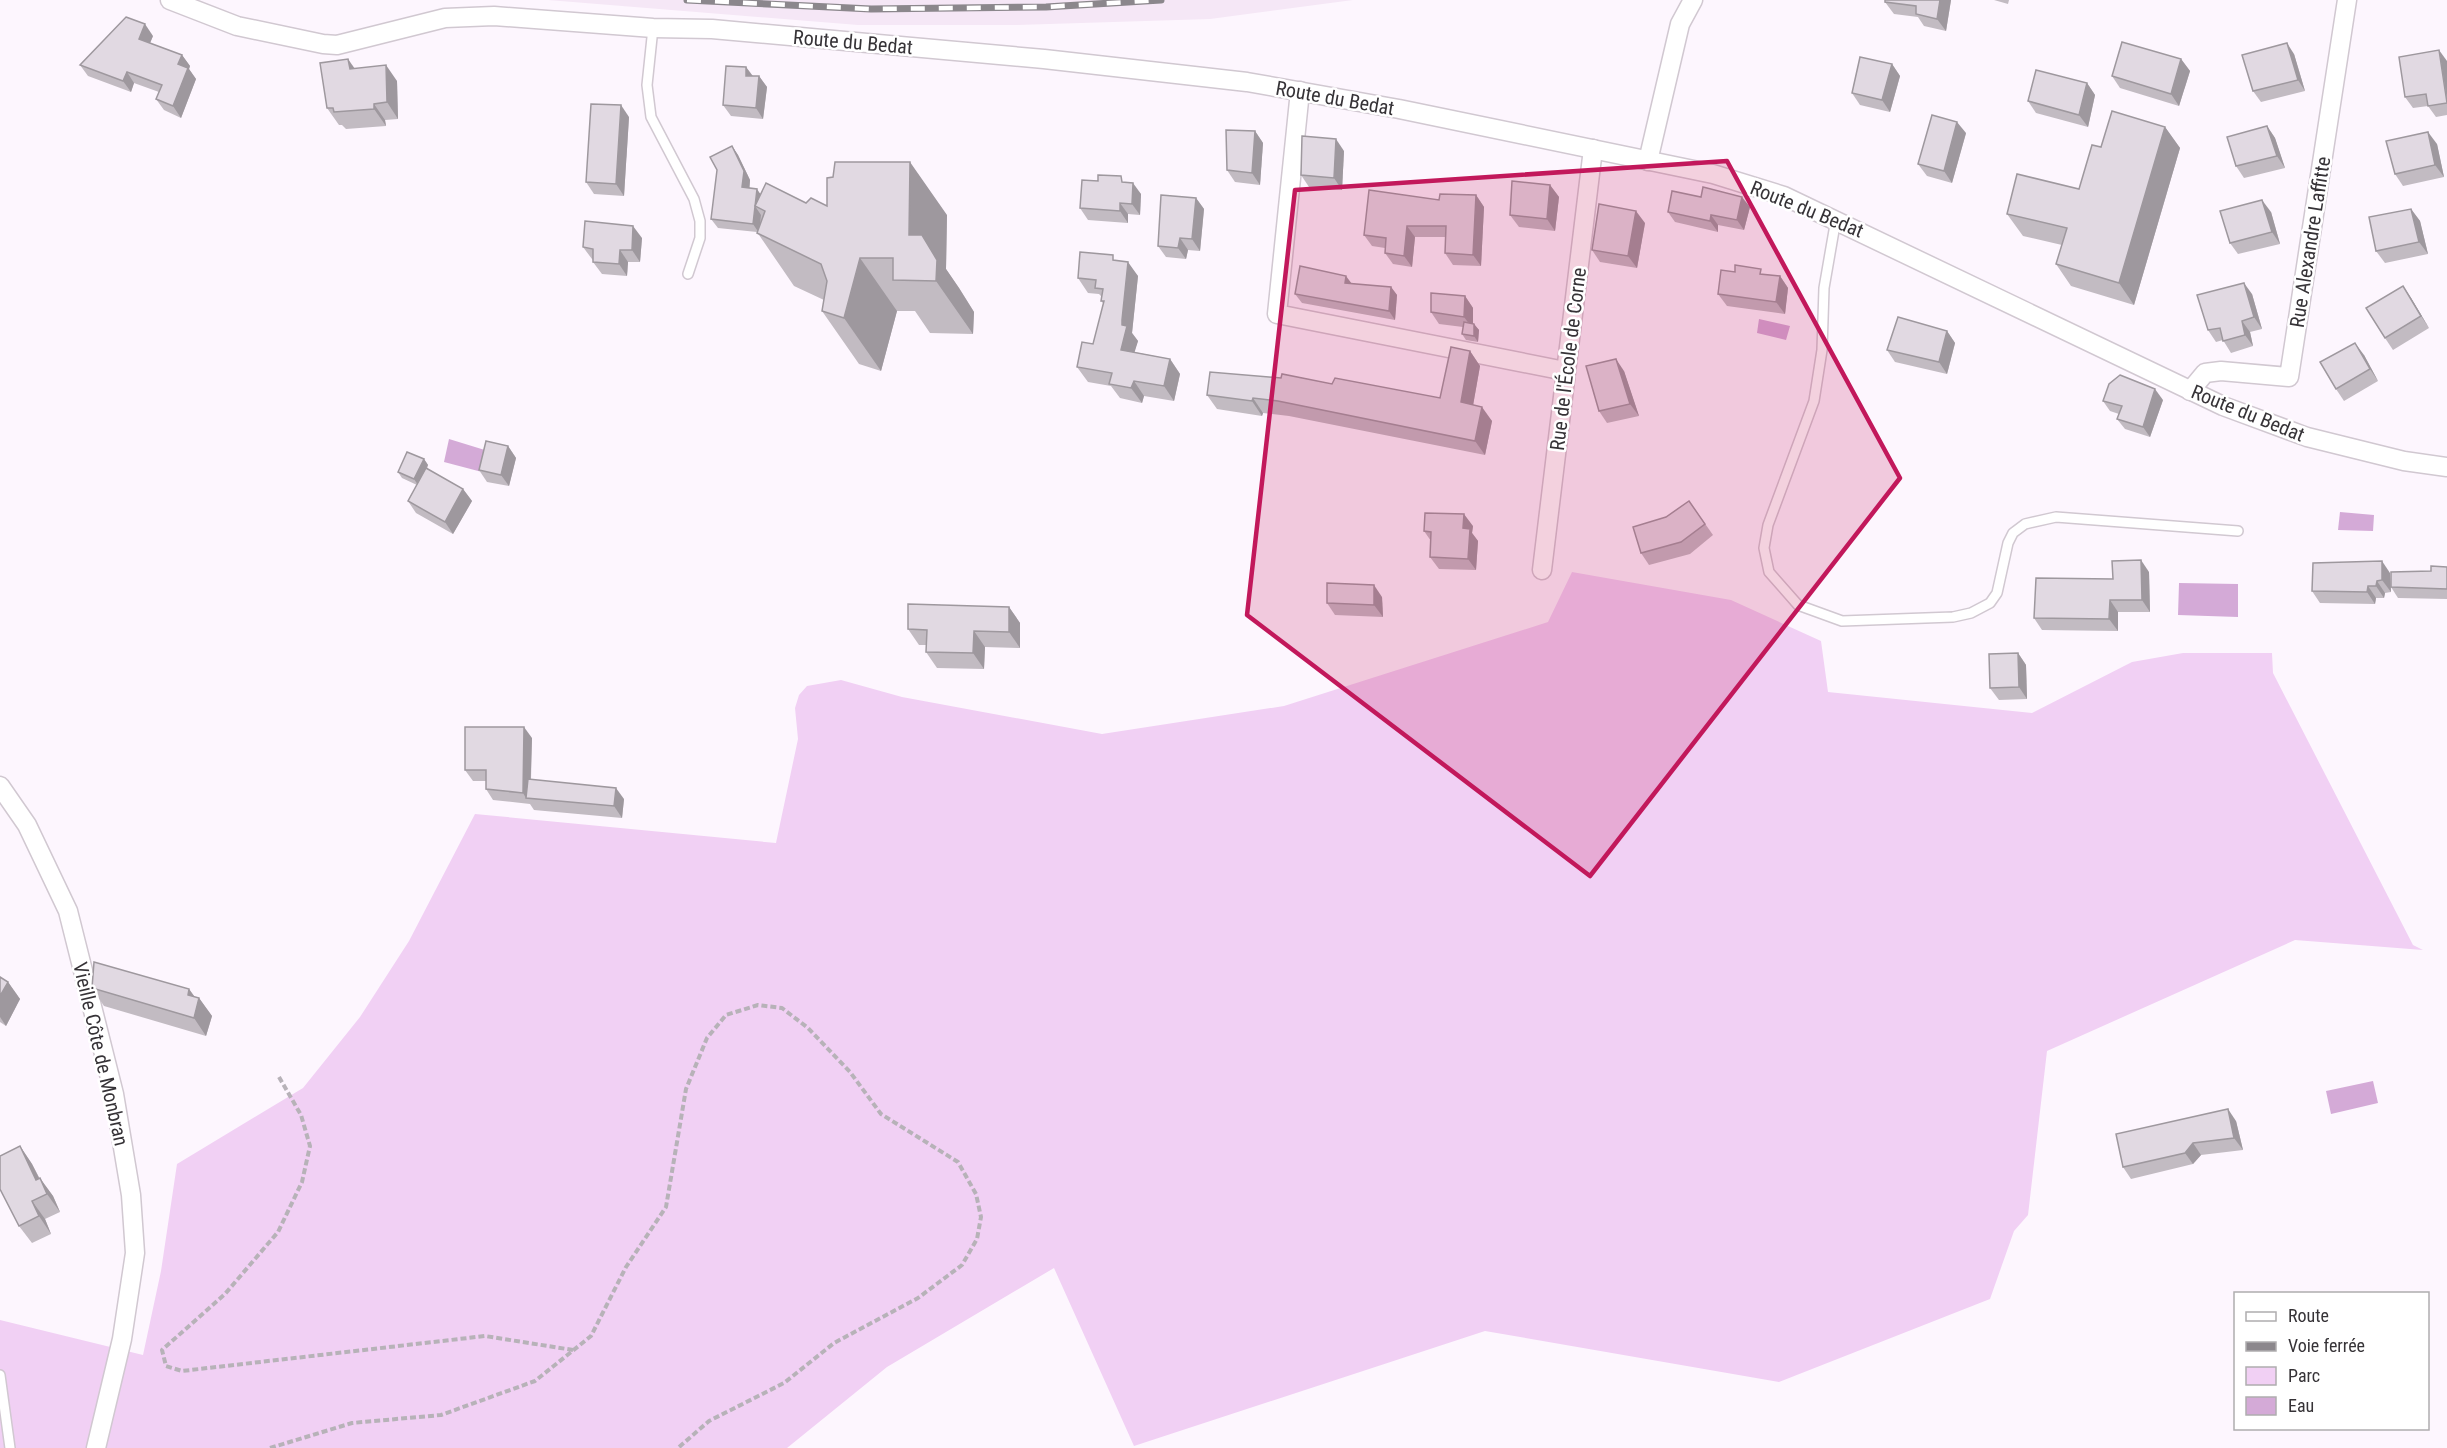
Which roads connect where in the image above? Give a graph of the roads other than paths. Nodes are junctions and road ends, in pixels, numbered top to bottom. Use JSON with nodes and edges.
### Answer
{"nodes":[{"id":1,"x":170,"y":0,"type":"edge"},
{"id":2,"x":1693,"y":0,"type":"edge"},
{"id":3,"x":2347,"y":0,"type":"edge"},
{"id":4,"x":653,"y":28,"type":"junction"},
{"id":5,"x":1300,"y":91,"type":"junction"},
{"id":6,"x":1593,"y":149,"type":"junction"},
{"id":7,"x":1648,"y":160,"type":"junction"},
{"id":8,"x":1836,"y":219,"type":"junction"},
{"id":9,"x":688,"y":274,"type":"dead end"},
{"id":10,"x":1565,"y":371,"type":"junction"},
{"id":11,"x":2190,"y":391,"type":"junction"},
{"id":12,"x":2447,"y":467,"type":"edge"},
{"id":13,"x":2238,"y":531,"type":"dead end"},
{"id":14,"x":1542,"y":570,"type":"dead end"},
{"id":15,"x":0,"y":786,"type":"edge"},
{"id":16,"x":0,"y":1375,"type":"edge"},
{"id":17,"x":10,"y":1448,"type":"edge"},
{"id":18,"x":96,"y":1448,"type":"edge"}],
"edges":[{"from":1,"to":4,"type":"street","name":"Route du Bedat"},
{"from":2,"to":7,"type":"street"},
{"from":3,"to":11,"type":"street","name":"Rue Alexandre Laffitte"},
{"from":4,"to":5,"type":"street","name":"Route du Bedat"},
{"from":4,"to":9,"type":"lane"},
{"from":5,"to":6,"type":"street","name":"Route du Bedat"},
{"from":5,"to":10,"type":"street"},
{"from":6,"to":7,"type":"street","name":"Route du Bedat"},
{"from":6,"to":10,"type":"street","name":"Rue de l'École de Corne"},
{"from":7,"to":8,"type":"street","name":"Route du Bedat"},
{"from":8,"to":11,"type":"street","name":"Route du Bedat"},
{"from":8,"to":13,"type":"lane"},
{"from":10,"to":14,"type":"street","name":"Rue de l'École de Corne"},
{"from":11,"to":12,"type":"street","name":"Route du Bedat"},
{"from":15,"to":18,"type":"street","name":"Vieille Côte de Monbran"},
{"from":16,"to":17,"type":"lane"}]}
